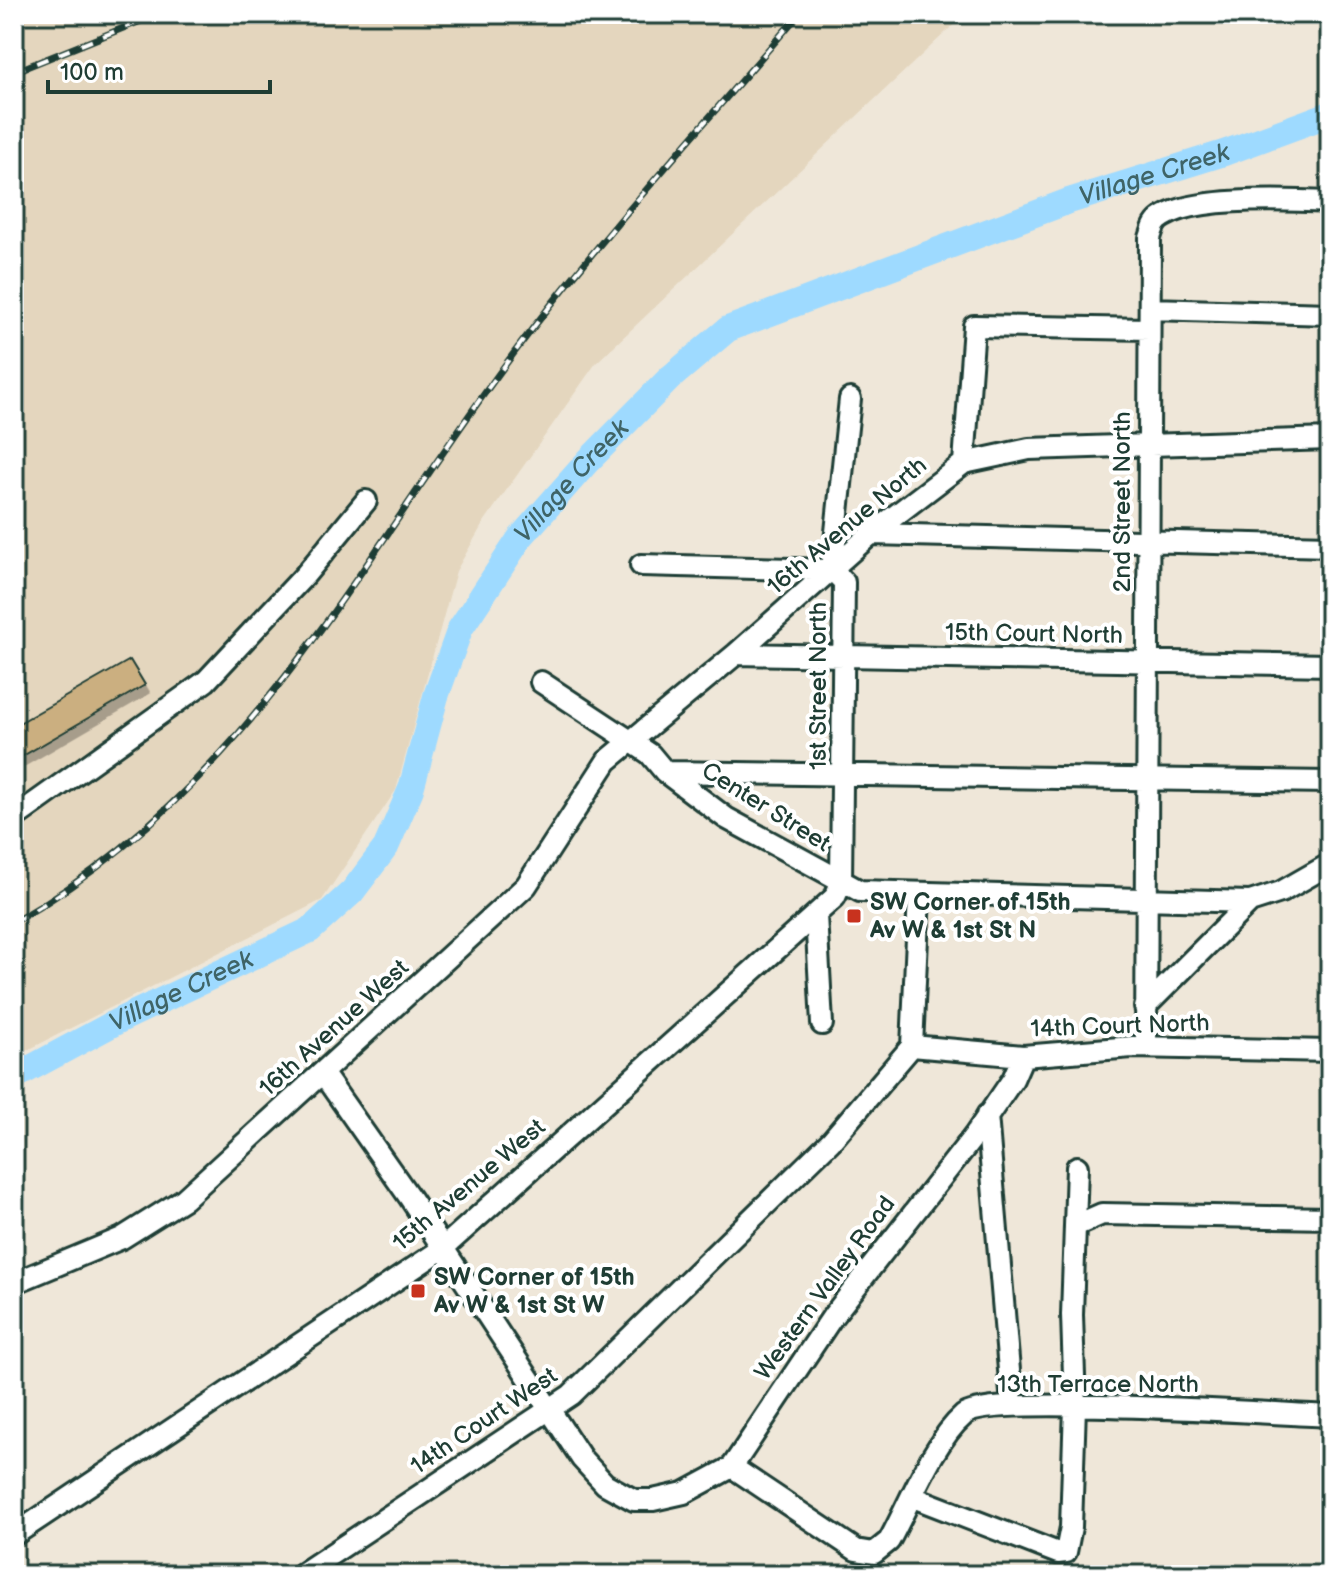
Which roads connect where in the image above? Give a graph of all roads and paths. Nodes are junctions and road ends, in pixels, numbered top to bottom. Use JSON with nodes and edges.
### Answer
{"nodes":[{"id":1,"x":1330,"y":202,"type":"edge"},
{"id":2,"x":1330,"y":314,"type":"edge"},
{"id":3,"x":1149,"y":319,"type":"junction"},
{"id":4,"x":850,"y":399,"type":"dead end"},
{"id":5,"x":1330,"y":439,"type":"edge"},
{"id":6,"x":1147,"y":445,"type":"junction"},
{"id":7,"x":964,"y":463,"type":"junction"},
{"id":8,"x":366,"y":501,"type":"dead end"},
{"id":9,"x":871,"y":534,"type":"junction"},
{"id":10,"x":1149,"y":541,"type":"junction"},
{"id":11,"x":1330,"y":546,"type":"edge"},
{"id":12,"x":641,"y":565,"type":"dead end"},
{"id":13,"x":832,"y":570,"type":"junction"},
{"id":14,"x":736,"y":654,"type":"junction"},
{"id":15,"x":844,"y":655,"type":"junction"},
{"id":16,"x":1147,"y":662,"type":"junction"},
{"id":17,"x":1330,"y":665,"type":"edge"},
{"id":18,"x":541,"y":682,"type":"dead end"},
{"id":19,"x":629,"y":742,"type":"junction"},
{"id":20,"x":665,"y":772,"type":"junction"},
{"id":21,"x":844,"y":775,"type":"junction"},
{"id":22,"x":1148,"y":779,"type":"junction"},
{"id":23,"x":1330,"y":782,"type":"edge"},
{"id":24,"x":14,"y":818,"type":"edge"},
{"id":25,"x":1330,"y":864,"type":"edge"},
{"id":26,"x":841,"y":883,"type":"junction"},
{"id":27,"x":919,"y":895,"type":"junction"},
{"id":28,"x":1147,"y":901,"type":"junction"},
{"id":29,"x":1250,"y":902,"type":"junction"},
{"id":30,"x":816,"y":915,"type":"junction"},
{"id":31,"x":1145,"y":1007,"type":"junction"},
{"id":32,"x":822,"y":1024,"type":"dead end"},
{"id":33,"x":912,"y":1046,"type":"junction"},
{"id":34,"x":1146,"y":1047,"type":"junction"},
{"id":35,"x":1330,"y":1051,"type":"edge"},
{"id":36,"x":1023,"y":1056,"type":"junction"},
{"id":37,"x":323,"y":1074,"type":"junction"},
{"id":38,"x":987,"y":1115,"type":"junction"},
{"id":39,"x":1077,"y":1167,"type":"dead end"},
{"id":40,"x":1330,"y":1218,"type":"edge"},
{"id":41,"x":1077,"y":1225,"type":"junction"},
{"id":42,"x":442,"y":1249,"type":"junction"},
{"id":43,"x":14,"y":1283,"type":"edge"},
{"id":44,"x":1012,"y":1405,"type":"junction"},
{"id":45,"x":1075,"y":1406,"type":"junction"},
{"id":46,"x":549,"y":1409,"type":"junction"},
{"id":47,"x":1330,"y":1416,"type":"edge"},
{"id":48,"x":732,"y":1467,"type":"junction"},
{"id":49,"x":913,"y":1497,"type":"junction"},
{"id":50,"x":14,"y":1535,"type":"edge"},
{"id":51,"x":300,"y":1575,"type":"edge"}],
"edges":[{"from":1,"to":3,"type":"street","name":"2nd Street North"},
{"from":2,"to":3,"type":"street"},
{"from":3,"to":6,"type":"street","name":"2nd Street North"},
{"from":3,"to":7,"type":"street"},
{"from":4,"to":13,"type":"street","name":"1st Street North"},
{"from":5,"to":6,"type":"street","name":"16th Avenue North"},
{"from":6,"to":7,"type":"street","name":"16th Avenue North"},
{"from":6,"to":10,"type":"street","name":"2nd Street North"},
{"from":7,"to":9,"type":"street","name":"16th Avenue North"},
{"from":8,"to":24,"type":"street"},
{"from":9,"to":10,"type":"street"},
{"from":9,"to":13,"type":"street","name":"16th Avenue North"},
{"from":10,"to":11,"type":"street"},
{"from":10,"to":16,"type":"street","name":"2nd Street North"},
{"from":12,"to":13,"type":"street"},
{"from":13,"to":14,"type":"street","name":"16th Avenue North"},
{"from":13,"to":15,"type":"street","name":"1st Street North"},
{"from":14,"to":15,"type":"street","name":"15th Court North"},
{"from":14,"to":19,"type":"street","name":"16th Avenue North"},
{"from":15,"to":16,"type":"street","name":"15th Court North"},
{"from":15,"to":21,"type":"street","name":"1st Street North"},
{"from":16,"to":17,"type":"street","name":"15th Court North"},
{"from":16,"to":22,"type":"street","name":"2nd Street North"},
{"from":18,"to":19,"type":"street","name":"Center Street"},
{"from":19,"to":20,"type":"street","name":"Center Street"},
{"from":19,"to":37,"type":"street","name":"16th Avenue West"},
{"from":20,"to":21,"type":"street"},
{"from":20,"to":26,"type":"street","name":"Center Street"},
{"from":21,"to":22,"type":"street"},
{"from":21,"to":26,"type":"street","name":"1st Street North"},
{"from":22,"to":23,"type":"street"},
{"from":22,"to":28,"type":"street","name":"2nd Street North"},
{"from":25,"to":29,"type":"street"},
{"from":26,"to":27,"type":"street","name":"Center Street"},
{"from":26,"to":30,"type":"street","name":"15th Avenue West"},
{"from":27,"to":28,"type":"street","name":"Center Street"},
{"from":27,"to":33,"type":"street"},
{"from":28,"to":29,"type":"street","name":"Center Street"},
{"from":28,"to":31,"type":"street","name":"2nd Street North"},
{"from":29,"to":31,"type":"street"},
{"from":30,"to":32,"type":"street"},
{"from":30,"to":42,"type":"street","name":"15th Avenue West"},
{"from":31,"to":34,"type":"street","name":"2nd Street North"},
{"from":33,"to":36,"type":"street","name":"14th Court North"},
{"from":33,"to":46,"type":"street","name":"14th Court West"},
{"from":34,"to":35,"type":"street","name":"14th Court North"},
{"from":34,"to":36,"type":"street","name":"14th Court North"},
{"from":36,"to":38,"type":"street","name":"Western Valley Road"},
{"from":37,"to":42,"type":"street"},
{"from":37,"to":43,"type":"street","name":"16th Avenue West"},
{"from":38,"to":44,"type":"street"},
{"from":38,"to":48,"type":"street","name":"Western Valley Road"},
{"from":39,"to":41,"type":"street"},
{"from":40,"to":41,"type":"street"},
{"from":41,"to":45,"type":"street"},
{"from":42,"to":46,"type":"street"},
{"from":42,"to":50,"type":"street","name":"15th Avenue West"},
{"from":44,"to":45,"type":"street","name":"13th Terrace North"},
{"from":44,"to":49,"type":"street","name":"13th Terrace North"},
{"from":45,"to":47,"type":"street","name":"13th Terrace North"},
{"from":45,"to":49,"type":"street"},
{"from":46,"to":48,"type":"street","name":"Western Valley Road"},
{"from":46,"to":51,"type":"street","name":"14th Court West"},
{"from":48,"to":49,"type":"street"}]}
